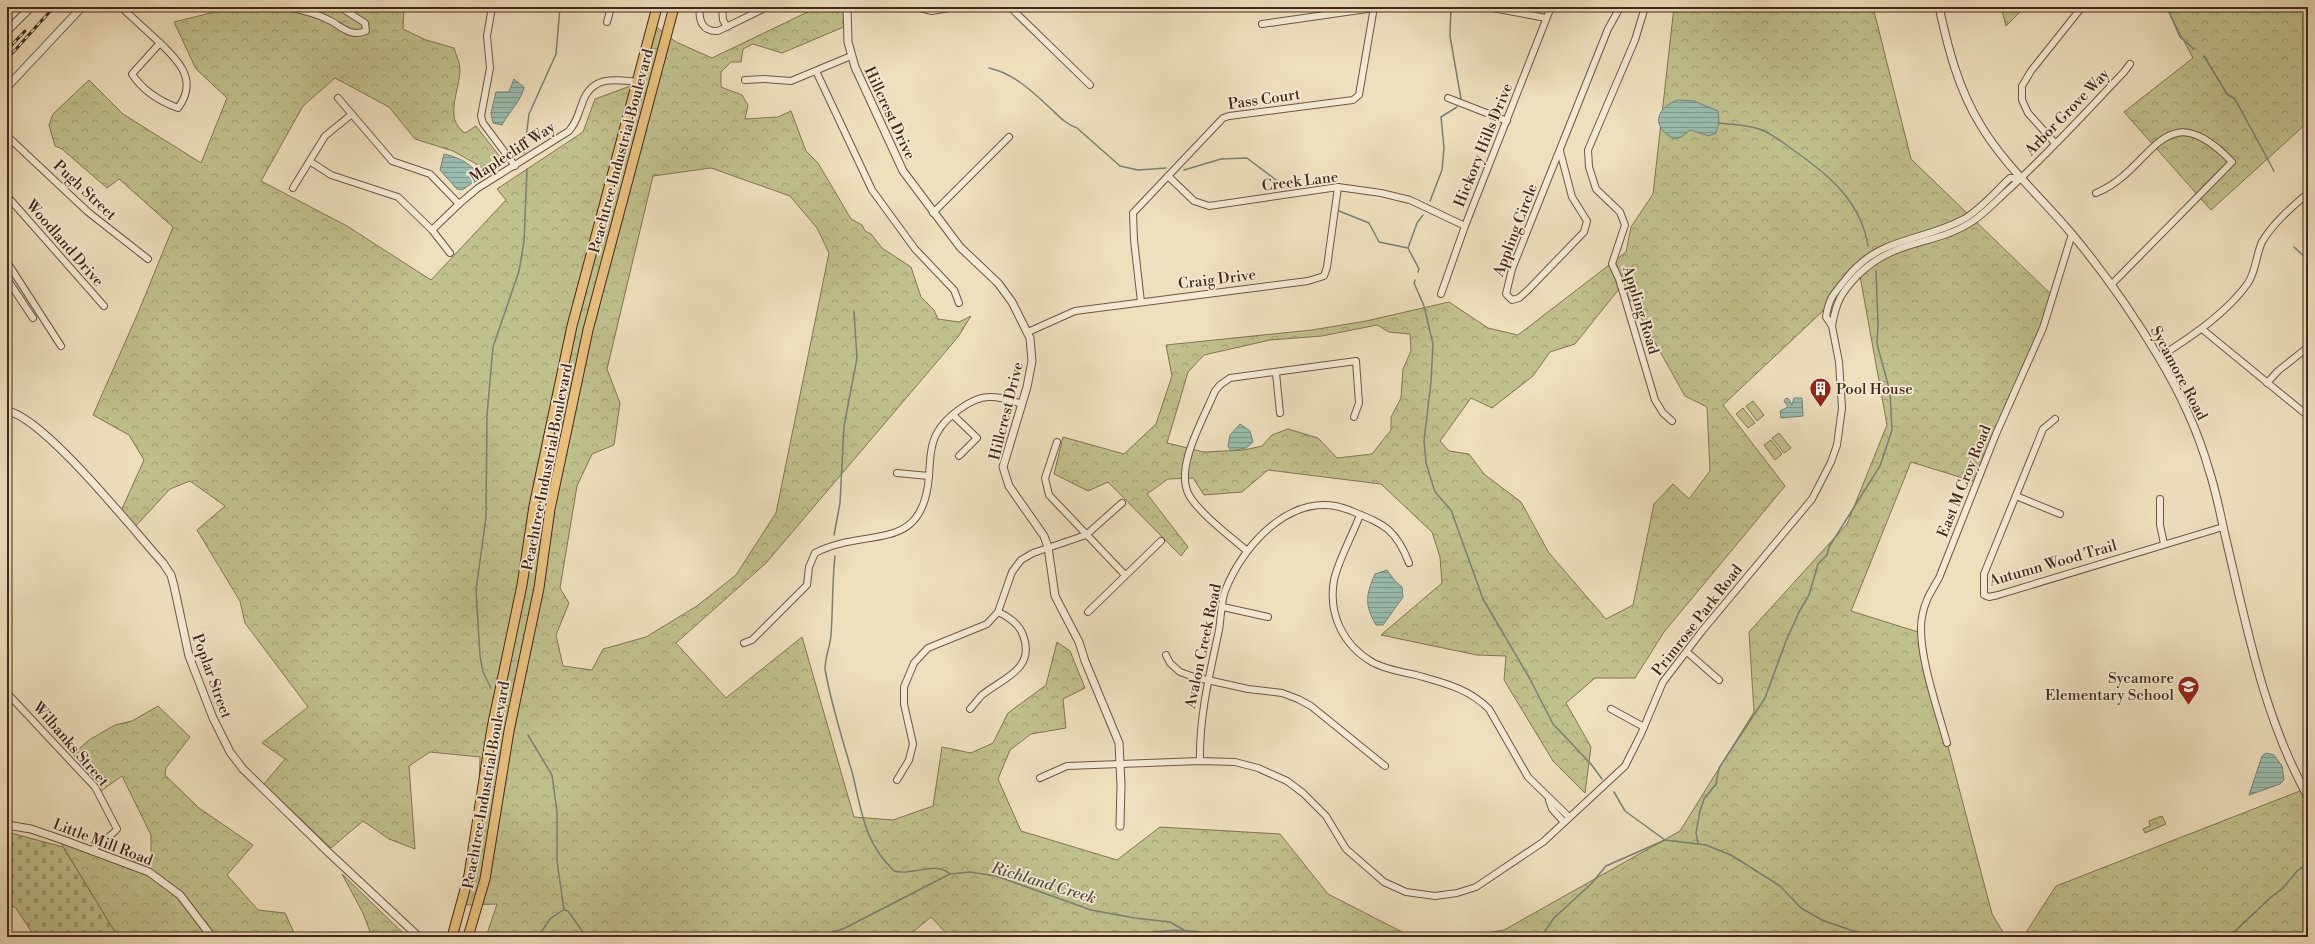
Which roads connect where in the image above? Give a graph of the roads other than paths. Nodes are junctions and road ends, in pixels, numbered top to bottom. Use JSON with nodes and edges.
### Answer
{"nodes":[{"id":1,"x":31,"y":7,"type":"edge"},
{"id":2,"x":82,"y":7,"type":"edge"},
{"id":3,"x":120,"y":7,"type":"edge"},
{"id":4,"x":286,"y":7,"type":"edge"},
{"id":5,"x":340,"y":7,"type":"edge"},
{"id":6,"x":491,"y":7,"type":"edge"},
{"id":7,"x":611,"y":7,"type":"edge"},
{"id":8,"x":657,"y":7,"type":"edge"},
{"id":9,"x":674,"y":7,"type":"edge"},
{"id":10,"x":700,"y":7,"type":"edge"},
{"id":11,"x":722,"y":7,"type":"edge"},
{"id":12,"x":767,"y":7,"type":"edge"},
{"id":13,"x":847,"y":7,"type":"edge"},
{"id":14,"x":916,"y":7,"type":"edge"},
{"id":15,"x":955,"y":7,"type":"edge"},
{"id":16,"x":1010,"y":7,"type":"edge"},
{"id":17,"x":1487,"y":7,"type":"edge"},
{"id":18,"x":1551,"y":7,"type":"edge"},
{"id":19,"x":1623,"y":7,"type":"edge"},
{"id":20,"x":1645,"y":7,"type":"edge"},
{"id":21,"x":1939,"y":7,"type":"edge"},
{"id":22,"x":2082,"y":7,"type":"edge"},
{"id":23,"x":1374,"y":8,"type":"edge"},
{"id":24,"x":755,"y":10,"type":"edge"},
{"id":25,"x":1546,"y":18,"type":"junction"},
{"id":26,"x":607,"y":22,"type":"dead end"},
{"id":27,"x":1262,"y":24,"type":"dead end"},
{"id":28,"x":727,"y":27,"type":"junction"},
{"id":29,"x":7,"y":31,"type":"edge"},
{"id":30,"x":160,"y":43,"type":"junction"},
{"id":31,"x":851,"y":56,"type":"junction"},
{"id":32,"x":2130,"y":64,"type":"dead end"},
{"id":33,"x":816,"y":71,"type":"junction"},
{"id":34,"x":745,"y":80,"type":"dead end"},
{"id":35,"x":638,"y":82,"type":"junction"},
{"id":36,"x":1090,"y":85,"type":"dead end"},
{"id":37,"x":7,"y":88,"type":"edge"},
{"id":38,"x":338,"y":98,"type":"dead end"},
{"id":39,"x":1448,"y":98,"type":"dead end"},
{"id":40,"x":352,"y":114,"type":"junction"},
{"id":41,"x":1507,"y":121,"type":"junction"},
{"id":42,"x":7,"y":136,"type":"edge"},
{"id":43,"x":1009,"y":138,"type":"dead end"},
{"id":44,"x":2055,"y":143,"type":"junction"},
{"id":45,"x":1560,"y":151,"type":"junction"},
{"id":46,"x":311,"y":162,"type":"junction"},
{"id":47,"x":515,"y":166,"type":"junction"},
{"id":48,"x":1168,"y":176,"type":"junction"},
{"id":49,"x":2022,"y":178,"type":"junction"},
{"id":50,"x":293,"y":188,"type":"dead end"},
{"id":51,"x":1338,"y":188,"type":"junction"},
{"id":52,"x":2096,"y":193,"type":"dead end"},
{"id":53,"x":2308,"y":193,"type":"edge"},
{"id":54,"x":7,"y":196,"type":"edge"},
{"id":55,"x":458,"y":204,"type":"junction"},
{"id":56,"x":933,"y":213,"type":"junction"},
{"id":57,"x":1465,"y":226,"type":"junction"},
{"id":58,"x":432,"y":230,"type":"junction"},
{"id":59,"x":2072,"y":234,"type":"junction"},
{"id":60,"x":450,"y":253,"type":"dead end"},
{"id":61,"x":148,"y":259,"type":"dead end"},
{"id":62,"x":7,"y":262,"type":"edge"},
{"id":63,"x":7,"y":279,"type":"edge"},
{"id":64,"x":2111,"y":285,"type":"junction"},
{"id":65,"x":1441,"y":294,"type":"dead end"},
{"id":66,"x":1141,"y":302,"type":"junction"},
{"id":67,"x":959,"y":303,"type":"dead end"},
{"id":68,"x":104,"y":306,"type":"dead end"},
{"id":69,"x":33,"y":318,"type":"dead end"},
{"id":70,"x":2202,"y":329,"type":"junction"},
{"id":71,"x":1028,"y":332,"type":"junction"},
{"id":72,"x":61,"y":346,"type":"dead end"},
{"id":73,"x":2308,"y":347,"type":"edge"},
{"id":74,"x":2159,"y":357,"type":"junction"},
{"id":75,"x":1276,"y":373,"type":"junction"},
{"id":76,"x":2267,"y":383,"type":"junction"},
{"id":77,"x":1022,"y":404,"type":"junction"},
{"id":78,"x":7,"y":411,"type":"edge"},
{"id":79,"x":1280,"y":413,"type":"dead end"},
{"id":80,"x":953,"y":416,"type":"junction"},
{"id":81,"x":1354,"y":416,"type":"dead end"},
{"id":82,"x":2308,"y":416,"type":"edge"},
{"id":83,"x":2055,"y":419,"type":"dead end"},
{"id":84,"x":1672,"y":421,"type":"dead end"},
{"id":85,"x":1057,"y":442,"type":"dead end"},
{"id":86,"x":959,"y":456,"type":"dead end"},
{"id":87,"x":897,"y":473,"type":"dead end"},
{"id":88,"x":929,"y":476,"type":"junction"},
{"id":89,"x":2016,"y":496,"type":"junction"},
{"id":90,"x":2160,"y":499,"type":"dead end"},
{"id":91,"x":1122,"y":503,"type":"dead end"},
{"id":92,"x":2060,"y":514,"type":"dead end"},
{"id":93,"x":1360,"y":515,"type":"junction"},
{"id":94,"x":2223,"y":526,"type":"junction"},
{"id":95,"x":1086,"y":535,"type":"junction"},
{"id":96,"x":1161,"y":541,"type":"dead end"},
{"id":97,"x":2164,"y":544,"type":"junction"},
{"id":98,"x":1048,"y":546,"type":"junction"},
{"id":99,"x":1247,"y":551,"type":"junction"},
{"id":100,"x":1409,"y":563,"type":"dead end"},
{"id":101,"x":1125,"y":575,"type":"junction"},
{"id":102,"x":1223,"y":607,"type":"junction"},
{"id":103,"x":998,"y":612,"type":"junction"},
{"id":104,"x":1088,"y":612,"type":"dead end"},
{"id":105,"x":1268,"y":617,"type":"dead end"},
{"id":106,"x":744,"y":643,"type":"dead end"},
{"id":107,"x":1687,"y":652,"type":"junction"},
{"id":108,"x":1166,"y":655,"type":"dead end"},
{"id":109,"x":1209,"y":680,"type":"junction"},
{"id":110,"x":1719,"y":680,"type":"dead end"},
{"id":111,"x":7,"y":693,"type":"edge"},
{"id":112,"x":499,"y":696,"type":"junction"},
{"id":113,"x":515,"y":700,"type":"junction"},
{"id":114,"x":970,"y":709,"type":"dead end"},
{"id":115,"x":1611,"y":709,"type":"dead end"},
{"id":116,"x":1644,"y":727,"type":"junction"},
{"id":117,"x":1947,"y":742,"type":"dead end"},
{"id":118,"x":1200,"y":761,"type":"junction"},
{"id":119,"x":1120,"y":765,"type":"junction"},
{"id":120,"x":1385,"y":766,"type":"dead end"},
{"id":121,"x":1040,"y":778,"type":"dead end"},
{"id":122,"x":897,"y":780,"type":"dead end"},
{"id":123,"x":2308,"y":796,"type":"edge"},
{"id":124,"x":1549,"y":800,"type":"junction"},
{"id":125,"x":1569,"y":817,"type":"junction"},
{"id":126,"x":1564,"y":822,"type":"junction"},
{"id":127,"x":7,"y":825,"type":"edge"},
{"id":128,"x":1120,"y":826,"type":"dead end"},
{"id":129,"x":91,"y":850,"type":"junction"},
{"id":130,"x":212,"y":937,"type":"edge"},
{"id":131,"x":419,"y":937,"type":"edge"},
{"id":132,"x":452,"y":937,"type":"edge"},
{"id":133,"x":468,"y":937,"type":"edge"}],
"edges":[{"from":1,"to":29,"type":"street"},
{"from":2,"to":37,"type":"street"},
{"from":3,"to":30,"type":"street"},
{"from":4,"to":5,"type":"street"},
{"from":6,"to":47,"type":"street"},
{"from":7,"to":26,"type":"street"},
{"from":8,"to":35,"type":"main road","name":"Peachtree Industrial Boulevard"},
{"from":9,"to":113,"type":"main road","name":"Peachtree Industrial Boulevard"},
{"from":10,"to":28,"type":"street"},
{"from":11,"to":28,"type":"street"},
{"from":12,"to":24,"type":"street"},
{"from":13,"to":31,"type":"street","name":"Hillcrest Drive"},
{"from":14,"to":15,"type":"street"},
{"from":16,"to":36,"type":"street"},
{"from":17,"to":25,"type":"street"},
{"from":18,"to":25,"type":"street","name":"Hickory Hills Drive"},
{"from":19,"to":45,"type":"street","name":"Appling Circle"},
{"from":20,"to":84,"type":"street","name":"Appling Road"},
{"from":21,"to":49,"type":"street","name":"Sycamore Road"},
{"from":22,"to":44,"type":"street"},
{"from":23,"to":27,"type":"street"},
{"from":23,"to":48,"type":"street","name":"Pass Court"},
{"from":24,"to":28,"type":"street"},
{"from":25,"to":41,"type":"street","name":"Hickory Hills Drive"},
{"from":30,"to":30,"type":"street"},
{"from":31,"to":33,"type":"street"},
{"from":31,"to":56,"type":"street","name":"Hillcrest Drive"},
{"from":32,"to":44,"type":"street","name":"Arbor Grove Way"},
{"from":33,"to":34,"type":"street"},
{"from":33,"to":67,"type":"street"},
{"from":35,"to":47,"type":"street","name":"Maplecliff Way"},
{"from":35,"to":112,"type":"main road","name":"Peachtree Industrial Boulevard"},
{"from":38,"to":40,"type":"street"},
{"from":39,"to":41,"type":"street"},
{"from":40,"to":46,"type":"street"},
{"from":40,"to":55,"type":"street"},
{"from":41,"to":57,"type":"street","name":"Hickory Hills Drive"},
{"from":42,"to":61,"type":"street","name":"Pugh Street"},
{"from":43,"to":56,"type":"street"},
{"from":44,"to":49,"type":"street","name":"Arbor Grove Way"},
{"from":45,"to":45,"type":"street","name":"Appling Circle"},
{"from":46,"to":50,"type":"street"},
{"from":46,"to":58,"type":"street"},
{"from":47,"to":55,"type":"street","name":"Maplecliff Way"},
{"from":48,"to":51,"type":"street","name":"Creek Lane"},
{"from":48,"to":66,"type":"street","name":"Pass Court"},
{"from":49,"to":59,"type":"street","name":"Sycamore Road"},
{"from":49,"to":107,"type":"street","name":"Primrose Park Road"},
{"from":51,"to":57,"type":"street","name":"Creek Lane"},
{"from":51,"to":66,"type":"street","name":"Craig Drive"},
{"from":52,"to":64,"type":"street"},
{"from":53,"to":70,"type":"street"},
{"from":54,"to":68,"type":"street","name":"Woodland Drive"},
{"from":55,"to":58,"type":"street","name":"Maplecliff Way"},
{"from":56,"to":71,"type":"street","name":"Hillcrest Drive"},
{"from":57,"to":65,"type":"street","name":"Hickory Hills Drive"},
{"from":58,"to":60,"type":"street"},
{"from":59,"to":64,"type":"street","name":"Sycamore Road"},
{"from":59,"to":117,"type":"street","name":"East M Croy Road"},
{"from":62,"to":72,"type":"street"},
{"from":63,"to":69,"type":"street"},
{"from":64,"to":74,"type":"street","name":"Sycamore Road"},
{"from":66,"to":71,"type":"street","name":"Craig Drive"},
{"from":70,"to":74,"type":"street"},
{"from":70,"to":76,"type":"street"},
{"from":71,"to":77,"type":"street","name":"Hillcrest Drive"},
{"from":73,"to":76,"type":"street"},
{"from":74,"to":94,"type":"street","name":"Sycamore Road"},
{"from":75,"to":79,"type":"street"},
{"from":75,"to":81,"type":"street"},
{"from":75,"to":99,"type":"street"},
{"from":76,"to":82,"type":"street"},
{"from":77,"to":80,"type":"street"},
{"from":77,"to":98,"type":"street","name":"Hillcrest Drive"},
{"from":78,"to":131,"type":"street","name":"Poplar Street"},
{"from":80,"to":86,"type":"street"},
{"from":80,"to":88,"type":"street"},
{"from":83,"to":89,"type":"street","name":"Autumn Wood Trail"},
{"from":85,"to":95,"type":"street"},
{"from":87,"to":88,"type":"street"},
{"from":88,"to":106,"type":"street"},
{"from":89,"to":92,"type":"street"},
{"from":89,"to":97,"type":"street","name":"Autumn Wood Trail"},
{"from":90,"to":97,"type":"street"},
{"from":91,"to":95,"type":"street"},
{"from":93,"to":99,"type":"street","name":"Avalon Creek Road"},
{"from":93,"to":100,"type":"street","name":"Avalon Creek Road"},
{"from":93,"to":124,"type":"street"},
{"from":94,"to":97,"type":"street","name":"Autumn Wood Trail"},
{"from":94,"to":123,"type":"street","name":"Sycamore Road"},
{"from":95,"to":98,"type":"street"},
{"from":95,"to":101,"type":"street"},
{"from":96,"to":101,"type":"street"},
{"from":98,"to":103,"type":"street"},
{"from":98,"to":119,"type":"street","name":"Hillcrest Drive"},
{"from":99,"to":102,"type":"street","name":"Avalon Creek Road"},
{"from":101,"to":104,"type":"street"},
{"from":102,"to":105,"type":"street"},
{"from":102,"to":109,"type":"street","name":"Avalon Creek Road"},
{"from":103,"to":114,"type":"street"},
{"from":103,"to":122,"type":"street"},
{"from":107,"to":110,"type":"street"},
{"from":107,"to":116,"type":"street","name":"Primrose Park Road"},
{"from":108,"to":109,"type":"street"},
{"from":109,"to":118,"type":"street","name":"Avalon Creek Road"},
{"from":109,"to":120,"type":"street"},
{"from":111,"to":129,"type":"street","name":"Wilbanks Street"},
{"from":112,"to":113,"type":"main road"},
{"from":112,"to":132,"type":"main road","name":"Peachtree Industrial Boulevard"},
{"from":113,"to":133,"type":"main road","name":"Peachtree Industrial Boulevard"},
{"from":115,"to":116,"type":"street"},
{"from":116,"to":125,"type":"street","name":"Primrose Park Road"},
{"from":118,"to":119,"type":"street","name":"Primrose Park Road"},
{"from":118,"to":126,"type":"street","name":"Primrose Park Road"},
{"from":119,"to":121,"type":"street","name":"Primrose Park Road"},
{"from":119,"to":128,"type":"street","name":"Hillcrest Drive"},
{"from":124,"to":125,"type":"street"},
{"from":124,"to":126,"type":"street"},
{"from":125,"to":126,"type":"street","name":"Primrose Park Road"},
{"from":127,"to":129,"type":"street","name":"Little Mill Road"},
{"from":129,"to":130,"type":"street","name":"Little Mill Road"}]}
